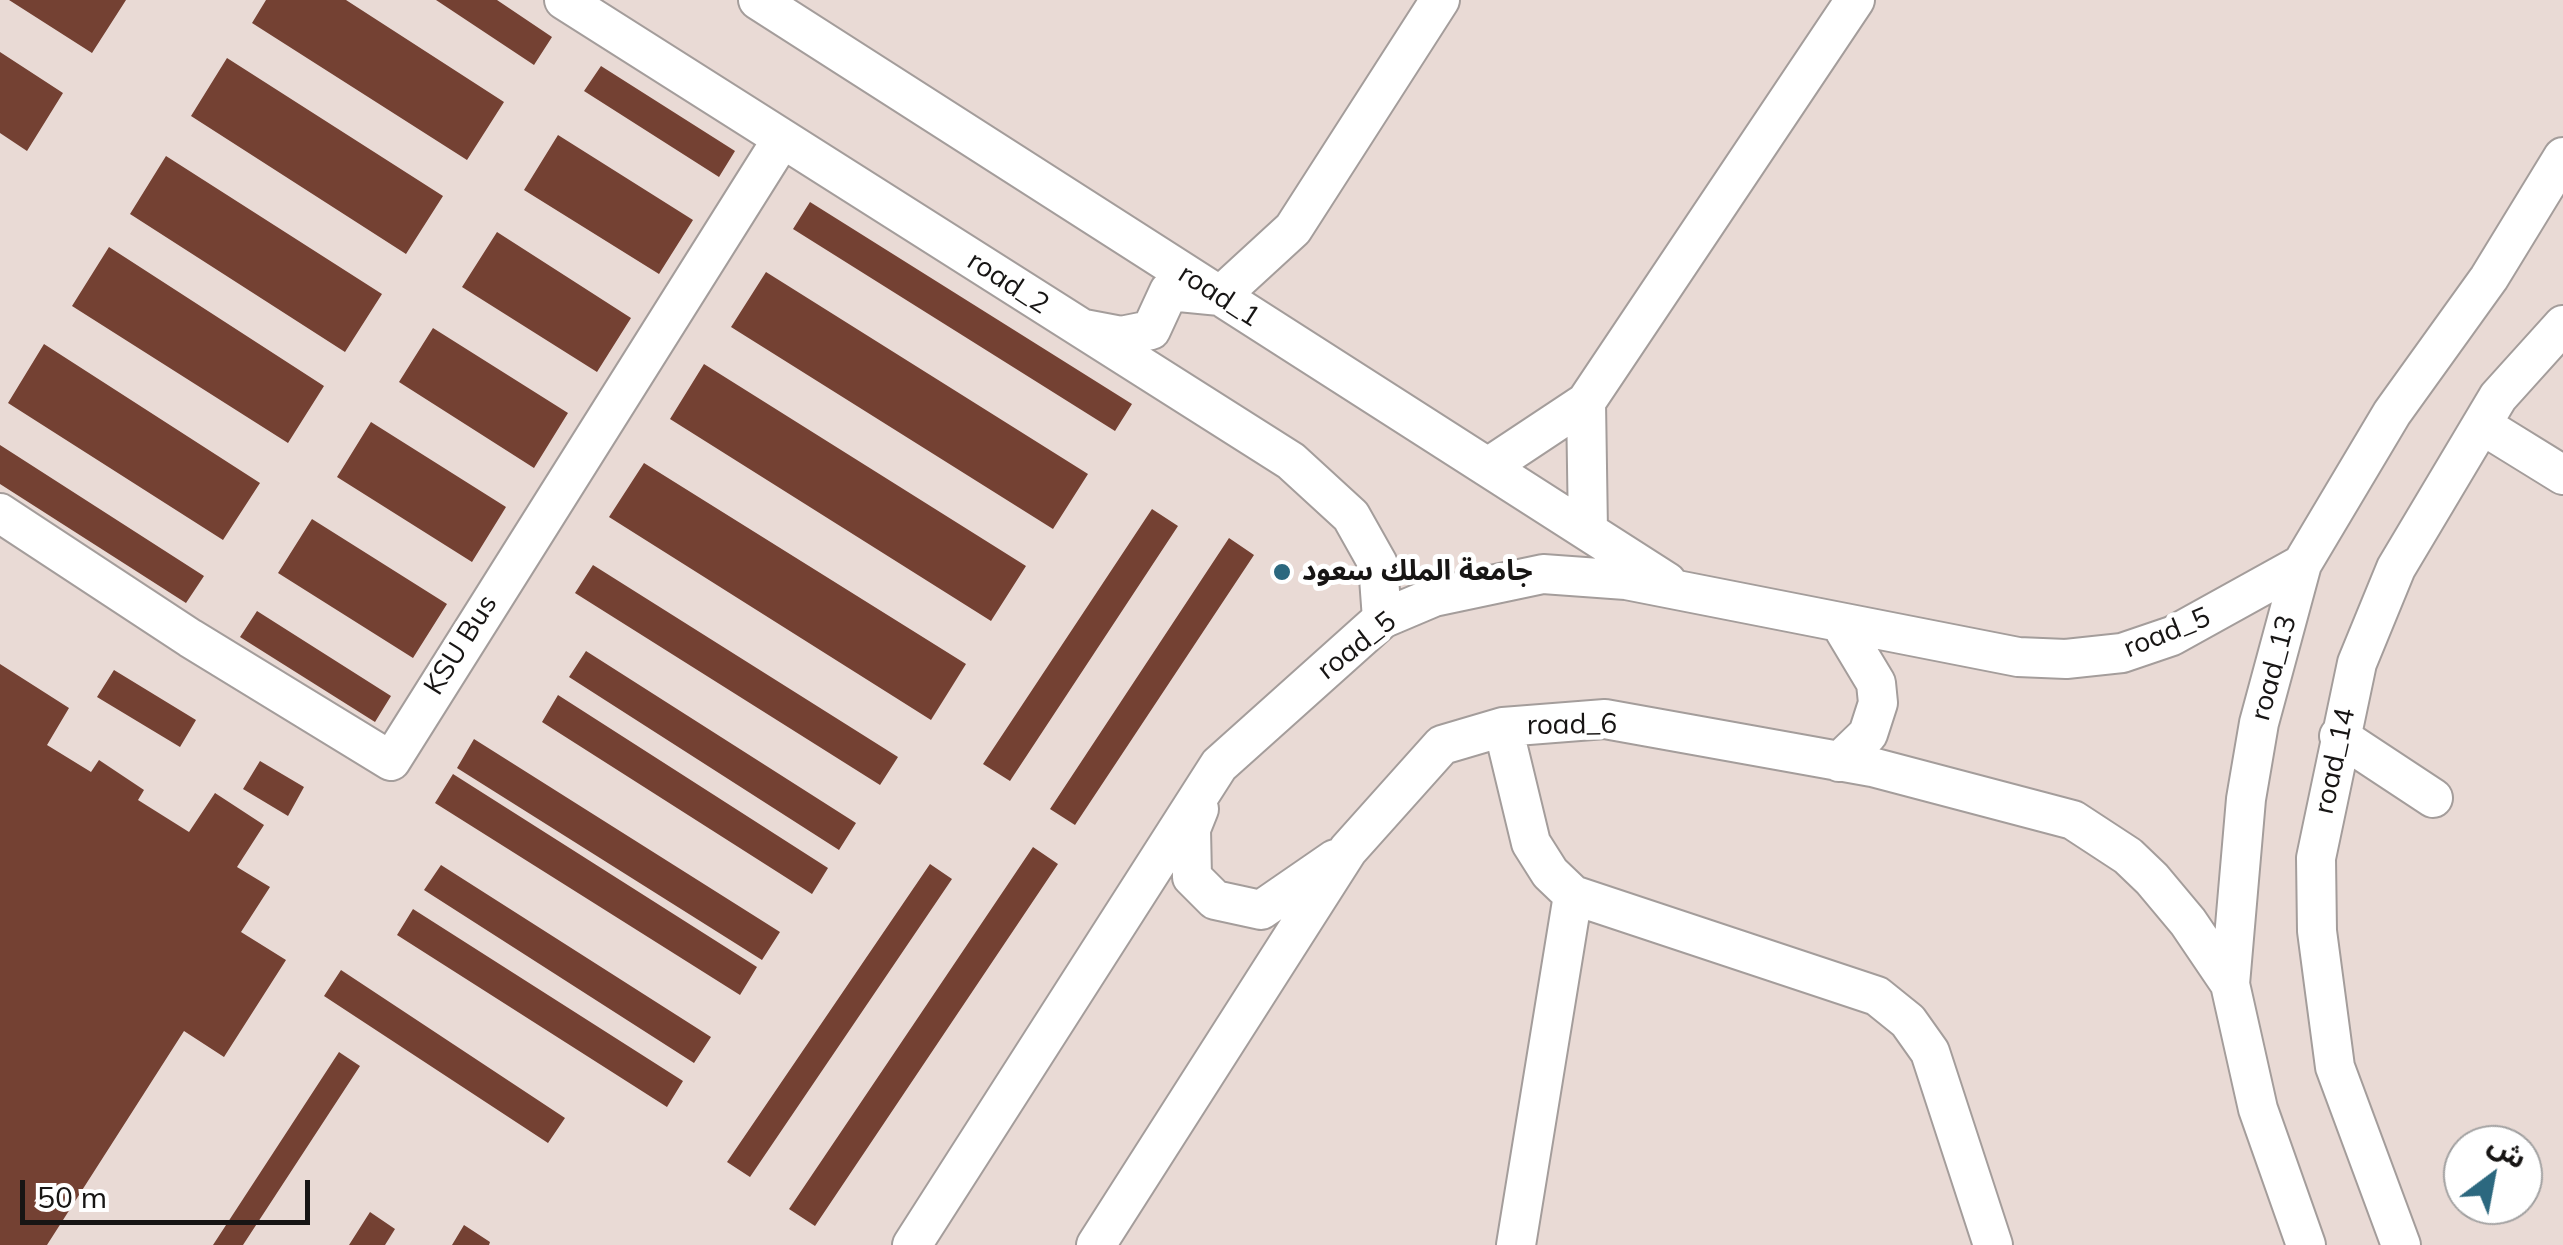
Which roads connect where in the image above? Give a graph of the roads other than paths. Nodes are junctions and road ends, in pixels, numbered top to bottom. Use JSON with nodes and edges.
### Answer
{"nodes":[{"id":1,"x":564,"y":0,"type":"edge"},
{"id":2,"x":758,"y":0,"type":"edge"},
{"id":3,"x":1440,"y":0,"type":"edge"},
{"id":4,"x":1855,"y":0,"type":"edge"},
{"id":5,"x":782,"y":140,"type":"junction"},
{"id":6,"x":2563,"y":157,"type":"edge"},
{"id":7,"x":1128,"y":237,"type":"junction"},
{"id":8,"x":1170,"y":291,"type":"junction"},
{"id":9,"x":1220,"y":296,"type":"junction"},
{"id":10,"x":2563,"y":325,"type":"edge"},
{"id":11,"x":1077,"y":327,"type":"junction"},
{"id":12,"x":1586,"y":402,"type":"junction"},
{"id":13,"x":2482,"y":425,"type":"junction"},
{"id":14,"x":1488,"y":467,"type":"junction"},
{"id":15,"x":2563,"y":474,"type":"edge"},
{"id":16,"x":0,"y":513,"type":"edge"},
{"id":17,"x":1588,"y":531,"type":"junction"},
{"id":18,"x":2302,"y":564,"type":"junction"},
{"id":19,"x":1681,"y":591,"type":"junction"},
{"id":20,"x":1382,"y":619,"type":"junction"},
{"id":21,"x":1840,"y":623,"type":"junction"},
{"id":22,"x":1503,"y":728,"type":"junction"},
{"id":23,"x":2338,"y":736,"type":"junction"},
{"id":24,"x":1839,"y":762,"type":"junction"},
{"id":25,"x":1218,"y":765,"type":"junction"},
{"id":26,"x":2433,"y":798,"type":"dead end"},
{"id":27,"x":1348,"y":850,"type":"junction"},
{"id":28,"x":1573,"y":895,"type":"junction"},
{"id":29,"x":2230,"y":984,"type":"junction"},
{"id":30,"x":912,"y":1245,"type":"edge"},
{"id":31,"x":1096,"y":1245,"type":"edge"},
{"id":32,"x":1516,"y":1245,"type":"edge"},
{"id":33,"x":1994,"y":1245,"type":"edge"},
{"id":34,"x":2306,"y":1245,"type":"edge"},
{"id":35,"x":2401,"y":1245,"type":"edge"}],
"edges":[{"from":1,"to":5,"type":"street","name":"road_2"},
{"from":2,"to":7,"type":"street","name":"road_1"},
{"from":3,"to":9,"type":"street"},
{"from":4,"to":12,"type":"street"},
{"from":5,"to":11,"type":"street","name":"road_2"},
{"from":5,"to":16,"type":"street","name":"KSU Bus"},
{"from":6,"to":18,"type":"street","name":"road_13"},
{"from":7,"to":8,"type":"street"},
{"from":7,"to":9,"type":"street","name":"road_1"},
{"from":8,"to":9,"type":"street"},
{"from":8,"to":11,"type":"street"},
{"from":9,"to":14,"type":"street","name":"road_1"},
{"from":10,"to":13,"type":"street","name":"road_14"},
{"from":11,"to":20,"type":"street","name":"road_2"},
{"from":12,"to":14,"type":"street"},
{"from":12,"to":17,"type":"street"},
{"from":13,"to":15,"type":"street"},
{"from":13,"to":23,"type":"street","name":"road_14"},
{"from":14,"to":17,"type":"street","name":"road_1"},
{"from":17,"to":19,"type":"street","name":"road_1"},
{"from":18,"to":21,"type":"street","name":"road_5"},
{"from":18,"to":29,"type":"street","name":"road_13"},
{"from":19,"to":20,"type":"street","name":"road_5"},
{"from":19,"to":21,"type":"street","name":"road_5"},
{"from":20,"to":25,"type":"street","name":"road_5"},
{"from":21,"to":24,"type":"street"},
{"from":22,"to":24,"type":"street","name":"road_6"},
{"from":22,"to":27,"type":"street","name":"road_6"},
{"from":22,"to":28,"type":"street"},
{"from":23,"to":26,"type":"street"},
{"from":23,"to":35,"type":"street","name":"road_14"},
{"from":24,"to":29,"type":"street","name":"road_6"},
{"from":25,"to":27,"type":"street"},
{"from":25,"to":30,"type":"street","name":"road_5"},
{"from":27,"to":31,"type":"street","name":"road_6"},
{"from":28,"to":32,"type":"street"},
{"from":28,"to":33,"type":"street"},
{"from":29,"to":34,"type":"street","name":"road_13"}]}
